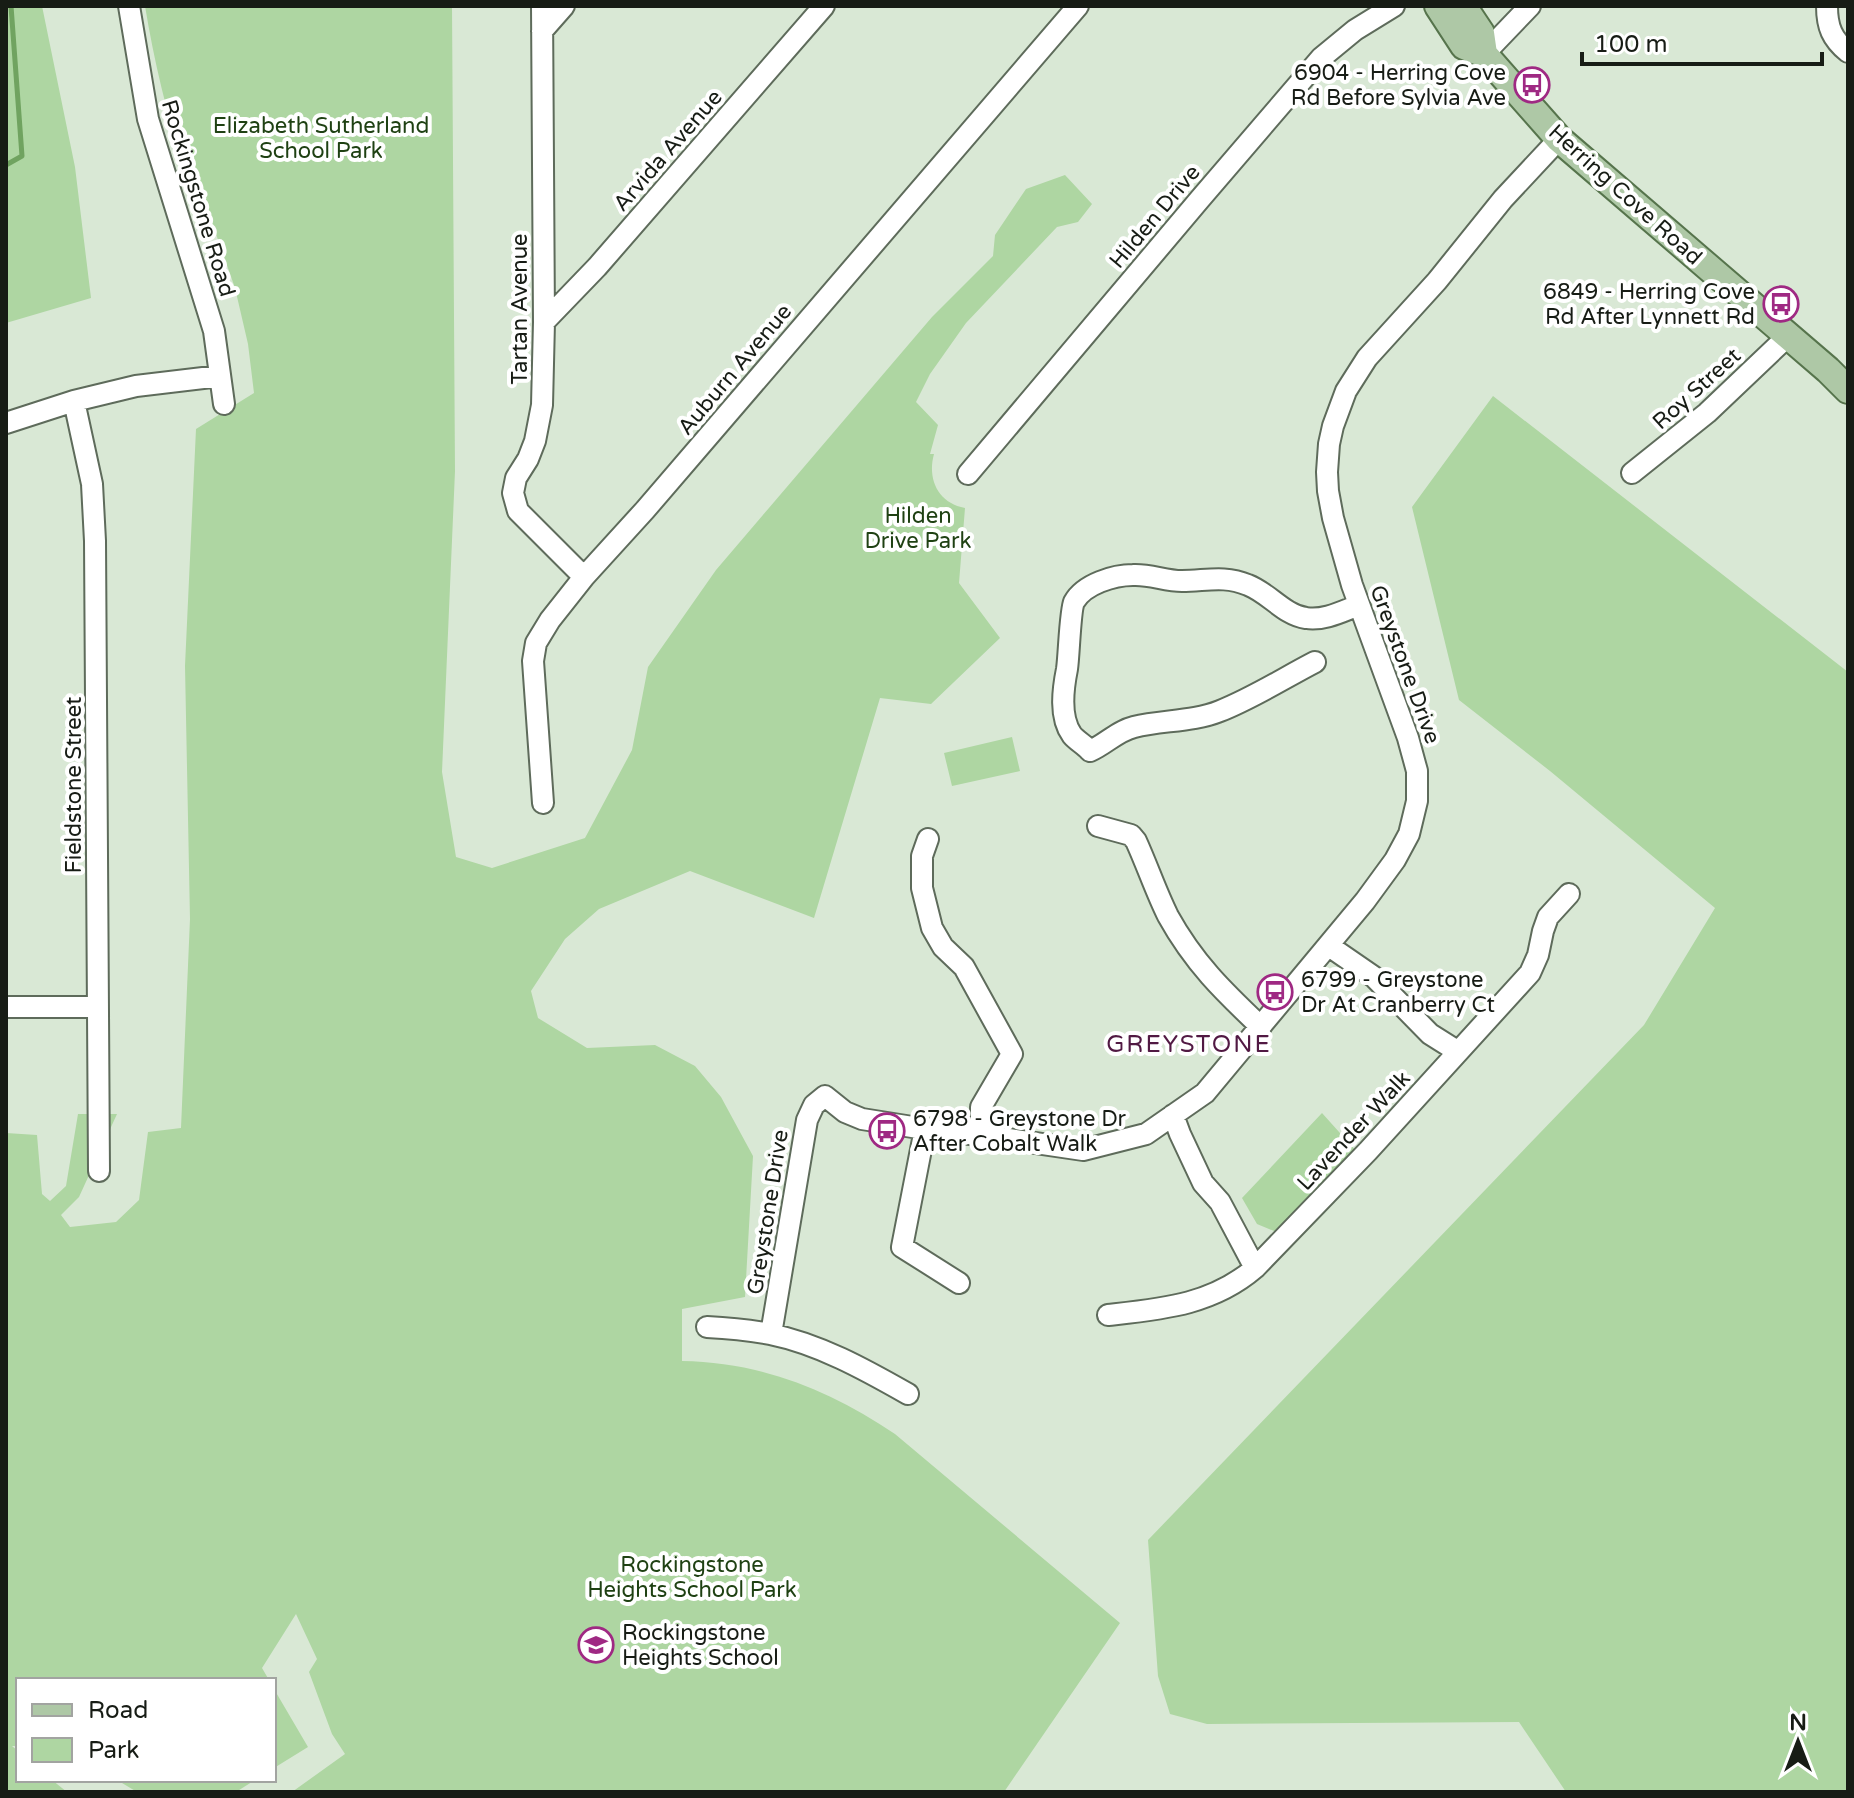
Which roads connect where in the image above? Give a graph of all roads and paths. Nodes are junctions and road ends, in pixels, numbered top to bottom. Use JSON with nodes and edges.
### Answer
{"nodes":[{"id":1,"x":129,"y":6,"type":"edge"},
{"id":2,"x":542,"y":6,"type":"edge"},
{"id":3,"x":564,"y":6,"type":"edge"},
{"id":4,"x":824,"y":6,"type":"edge"},
{"id":5,"x":1078,"y":6,"type":"edge"},
{"id":6,"x":1394,"y":6,"type":"edge"},
{"id":7,"x":1438,"y":6,"type":"edge"},
{"id":8,"x":1463,"y":6,"type":"edge"},
{"id":9,"x":1530,"y":6,"type":"edge"},
{"id":10,"x":1827,"y":6,"type":"edge"},
{"id":11,"x":542,"y":31,"type":"junction"},
{"id":12,"x":1848,"y":52,"type":"edge"},
{"id":13,"x":1484,"y":54,"type":"junction"},
{"id":14,"x":1559,"y":139,"type":"junction"},
{"id":15,"x":544,"y":322,"type":"junction"},
{"id":16,"x":1788,"y":336,"type":"junction"},
{"id":17,"x":220,"y":376,"type":"junction"},
{"id":18,"x":1848,"y":390,"type":"edge"},
{"id":19,"x":74,"y":401,"type":"junction"},
{"id":20,"x":224,"y":404,"type":"dead end"},
{"id":21,"x":6,"y":423,"type":"edge"},
{"id":22,"x":1632,"y":473,"type":"dead end"},
{"id":23,"x":968,"y":474,"type":"dead end"},
{"id":24,"x":584,"y":577,"type":"junction"},
{"id":25,"x":1359,"y":605,"type":"junction"},
{"id":26,"x":1315,"y":662,"type":"dead end"},
{"id":27,"x":543,"y":803,"type":"dead end"},
{"id":28,"x":1098,"y":826,"type":"dead end"},
{"id":29,"x":928,"y":839,"type":"dead end"},
{"id":30,"x":1569,"y":894,"type":"dead end"},
{"id":31,"x":1329,"y":946,"type":"junction"},
{"id":32,"x":6,"y":1007,"type":"edge"},
{"id":33,"x":97,"y":1007,"type":"junction"},
{"id":34,"x":1261,"y":1027,"type":"junction"},
{"id":35,"x":1457,"y":1051,"type":"junction"},
{"id":36,"x":1173,"y":1115,"type":"junction"},
{"id":37,"x":925,"y":1129,"type":"junction"},
{"id":38,"x":976,"y":1135,"type":"junction"},
{"id":39,"x":99,"y":1171,"type":"dead end"},
{"id":40,"x":1255,"y":1268,"type":"junction"},
{"id":41,"x":959,"y":1283,"type":"dead end"},
{"id":42,"x":1108,"y":1315,"type":"dead end"},
{"id":43,"x":707,"y":1327,"type":"dead end"},
{"id":44,"x":771,"y":1334,"type":"junction"},
{"id":45,"x":908,"y":1394,"type":"dead end"}],
"edges":[{"from":1,"to":17,"type":"street","name":"Rockingstone Road"},
{"from":2,"to":11,"type":"street","name":"Tartan Avenue"},
{"from":3,"to":11,"type":"street"},
{"from":4,"to":15,"type":"street","name":"Arvida Avenue"},
{"from":5,"to":24,"type":"street","name":"Auburn Avenue"},
{"from":6,"to":23,"type":"street","name":"Hilden Drive"},
{"from":7,"to":13,"type":"main road","name":"Herring Cove Road"},
{"from":8,"to":13,"type":"main road","name":"Herring Cove Road"},
{"from":9,"to":13,"type":"street"},
{"from":10,"to":12,"type":"street"},
{"from":11,"to":15,"type":"street","name":"Tartan Avenue"},
{"from":13,"to":14,"type":"main road","name":"Herring Cove Road"},
{"from":14,"to":16,"type":"main road","name":"Herring Cove Road"},
{"from":14,"to":25,"type":"street","name":"Greystone Drive"},
{"from":15,"to":24,"type":"street","name":"Tartan Avenue"},
{"from":16,"to":18,"type":"main road","name":"Herring Cove Road"},
{"from":16,"to":22,"type":"street","name":"Roy Street"},
{"from":17,"to":19,"type":"street"},
{"from":17,"to":20,"type":"street","name":"Rockingstone Road"},
{"from":19,"to":21,"type":"street"},
{"from":19,"to":33,"type":"street","name":"Fieldstone Street"},
{"from":24,"to":27,"type":"street","name":"Auburn Avenue"},
{"from":25,"to":26,"type":"street"},
{"from":25,"to":31,"type":"street","name":"Greystone Drive"},
{"from":28,"to":34,"type":"street"},
{"from":29,"to":38,"type":"street"},
{"from":30,"to":35,"type":"street","name":"Lavender Walk"},
{"from":31,"to":34,"type":"street","name":"Greystone Drive"},
{"from":31,"to":35,"type":"street"},
{"from":32,"to":33,"type":"street"},
{"from":33,"to":39,"type":"street","name":"Fieldstone Street"},
{"from":34,"to":36,"type":"street","name":"Greystone Drive"},
{"from":35,"to":40,"type":"street","name":"Lavender Walk"},
{"from":36,"to":38,"type":"street","name":"Greystone Drive"},
{"from":36,"to":40,"type":"street"},
{"from":37,"to":38,"type":"street","name":"Greystone Drive"},
{"from":37,"to":41,"type":"street"},
{"from":37,"to":44,"type":"street","name":"Greystone Drive"},
{"from":40,"to":42,"type":"street","name":"Lavender Walk"},
{"from":43,"to":44,"type":"street"},
{"from":44,"to":45,"type":"street"}]}
